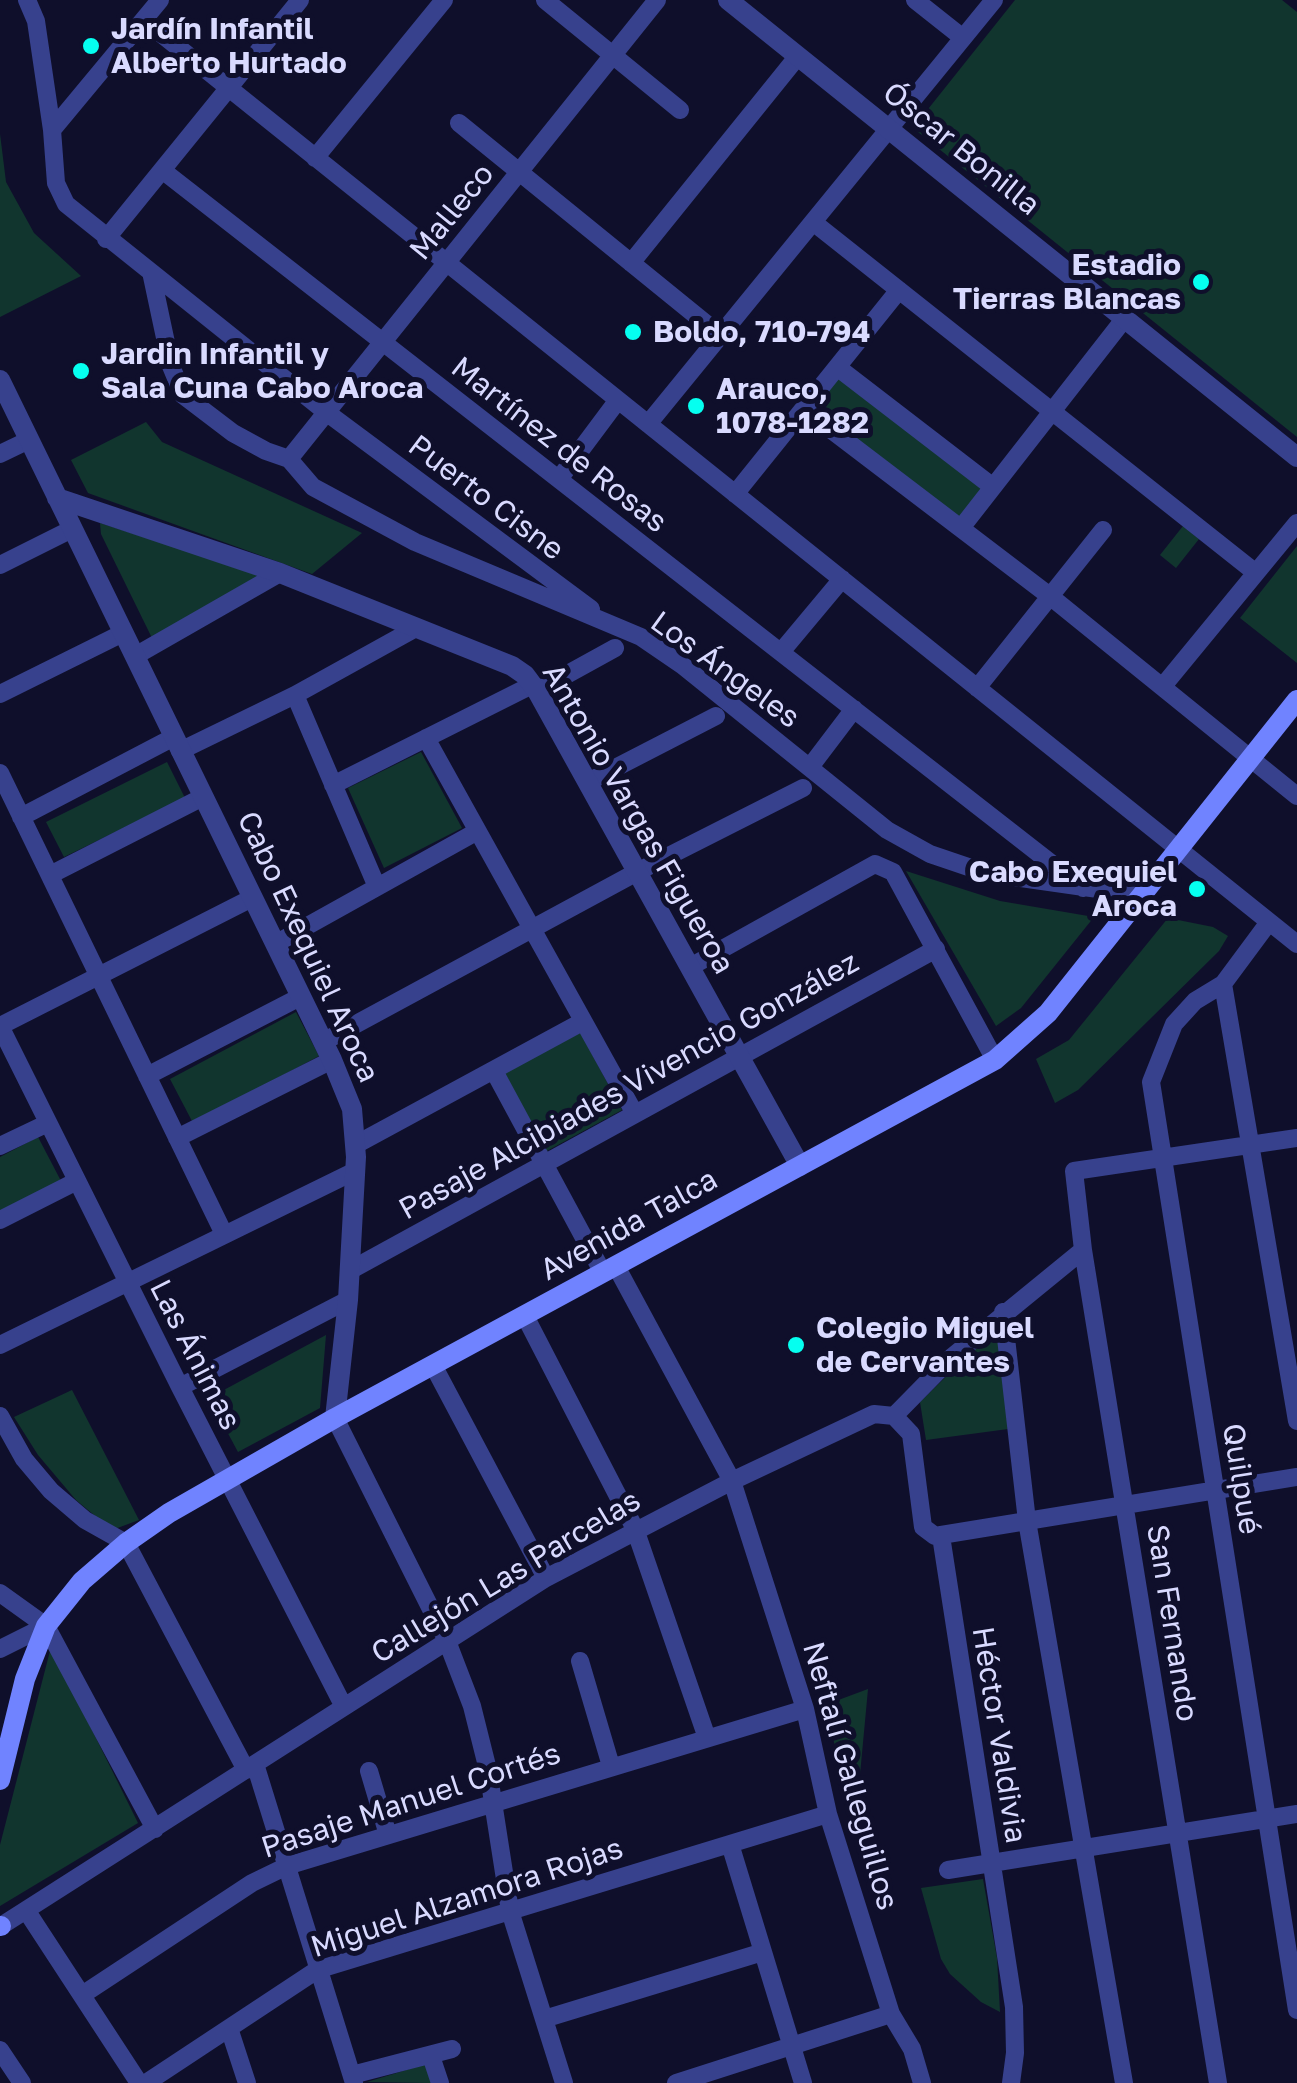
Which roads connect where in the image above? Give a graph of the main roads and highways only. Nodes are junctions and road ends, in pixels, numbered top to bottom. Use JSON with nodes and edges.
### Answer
{"nodes":[{"id":1,"x":1297,"y":700,"type":"edge"},
{"id":2,"x":0,"y":1780,"type":"edge"}],
"edges":[{"from":1,"to":2,"type":"main road","name":"Avenida Talca"}]}
